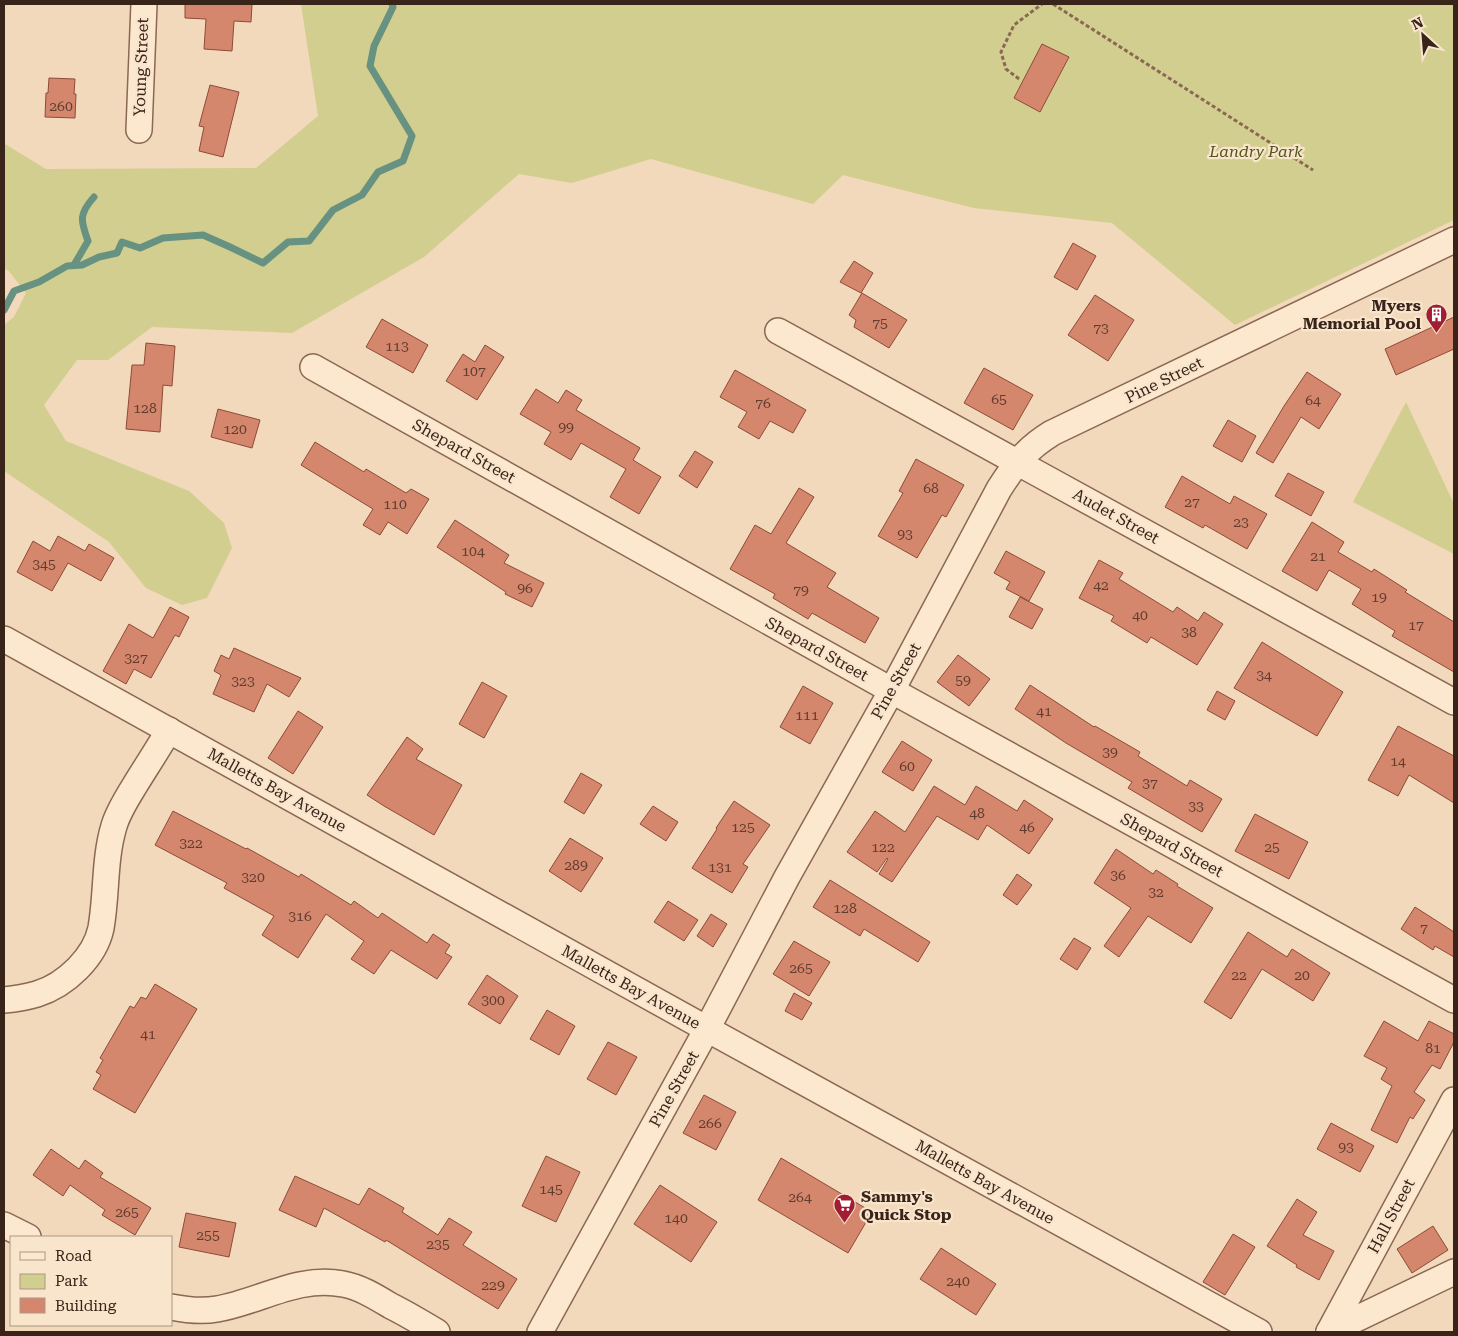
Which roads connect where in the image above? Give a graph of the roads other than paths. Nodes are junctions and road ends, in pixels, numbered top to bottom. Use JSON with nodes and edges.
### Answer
{"nodes":[{"id":1,"x":144,"y":4,"type":"edge"},
{"id":2,"x":139,"y":130,"type":"dead end"},
{"id":3,"x":1454,"y":240,"type":"edge"},
{"id":4,"x":778,"y":331,"type":"dead end"},
{"id":5,"x":313,"y":367,"type":"dead end"},
{"id":6,"x":1016,"y":462,"type":"junction"},
{"id":7,"x":4,"y":639,"type":"edge"},
{"id":8,"x":892,"y":690,"type":"junction"},
{"id":9,"x":1454,"y":702,"type":"edge"},
{"id":10,"x":169,"y":730,"type":"junction"},
{"id":11,"x":4,"y":1000,"type":"edge"},
{"id":12,"x":1454,"y":1000,"type":"edge"},
{"id":13,"x":707,"y":1029,"type":"junction"},
{"id":14,"x":1454,"y":1100,"type":"edge"},
{"id":15,"x":4,"y":1225,"type":"edge"},
{"id":16,"x":26,"y":1236,"type":"edge"},
{"id":17,"x":1454,"y":1272,"type":"edge"},
{"id":18,"x":172,"y":1307,"type":"edge"},
{"id":19,"x":438,"y":1332,"type":"edge"},
{"id":20,"x":540,"y":1332,"type":"edge"},
{"id":21,"x":1259,"y":1332,"type":"edge"},
{"id":22,"x":1329,"y":1332,"type":"edge"}],
"edges":[{"from":1,"to":2,"type":"street","name":"Young Street"},
{"from":3,"to":6,"type":"street","name":"Pine Street"},
{"from":4,"to":6,"type":"street","name":"Audet Street"},
{"from":5,"to":8,"type":"street","name":"Shepard Street"},
{"from":6,"to":8,"type":"street","name":"Pine Street"},
{"from":6,"to":9,"type":"street","name":"Audet Street"},
{"from":7,"to":10,"type":"street","name":"Malletts Bay Avenue"},
{"from":8,"to":12,"type":"street","name":"Shepard Street"},
{"from":8,"to":13,"type":"street","name":"Pine Street"},
{"from":10,"to":11,"type":"street"},
{"from":10,"to":13,"type":"street","name":"Malletts Bay Avenue"},
{"from":13,"to":20,"type":"street","name":"Pine Street"},
{"from":13,"to":21,"type":"street","name":"Malletts Bay Avenue"},
{"from":14,"to":22,"type":"street","name":"Hall Street"},
{"from":15,"to":16,"type":"street"},
{"from":17,"to":22,"type":"street"},
{"from":18,"to":19,"type":"street"}]}
